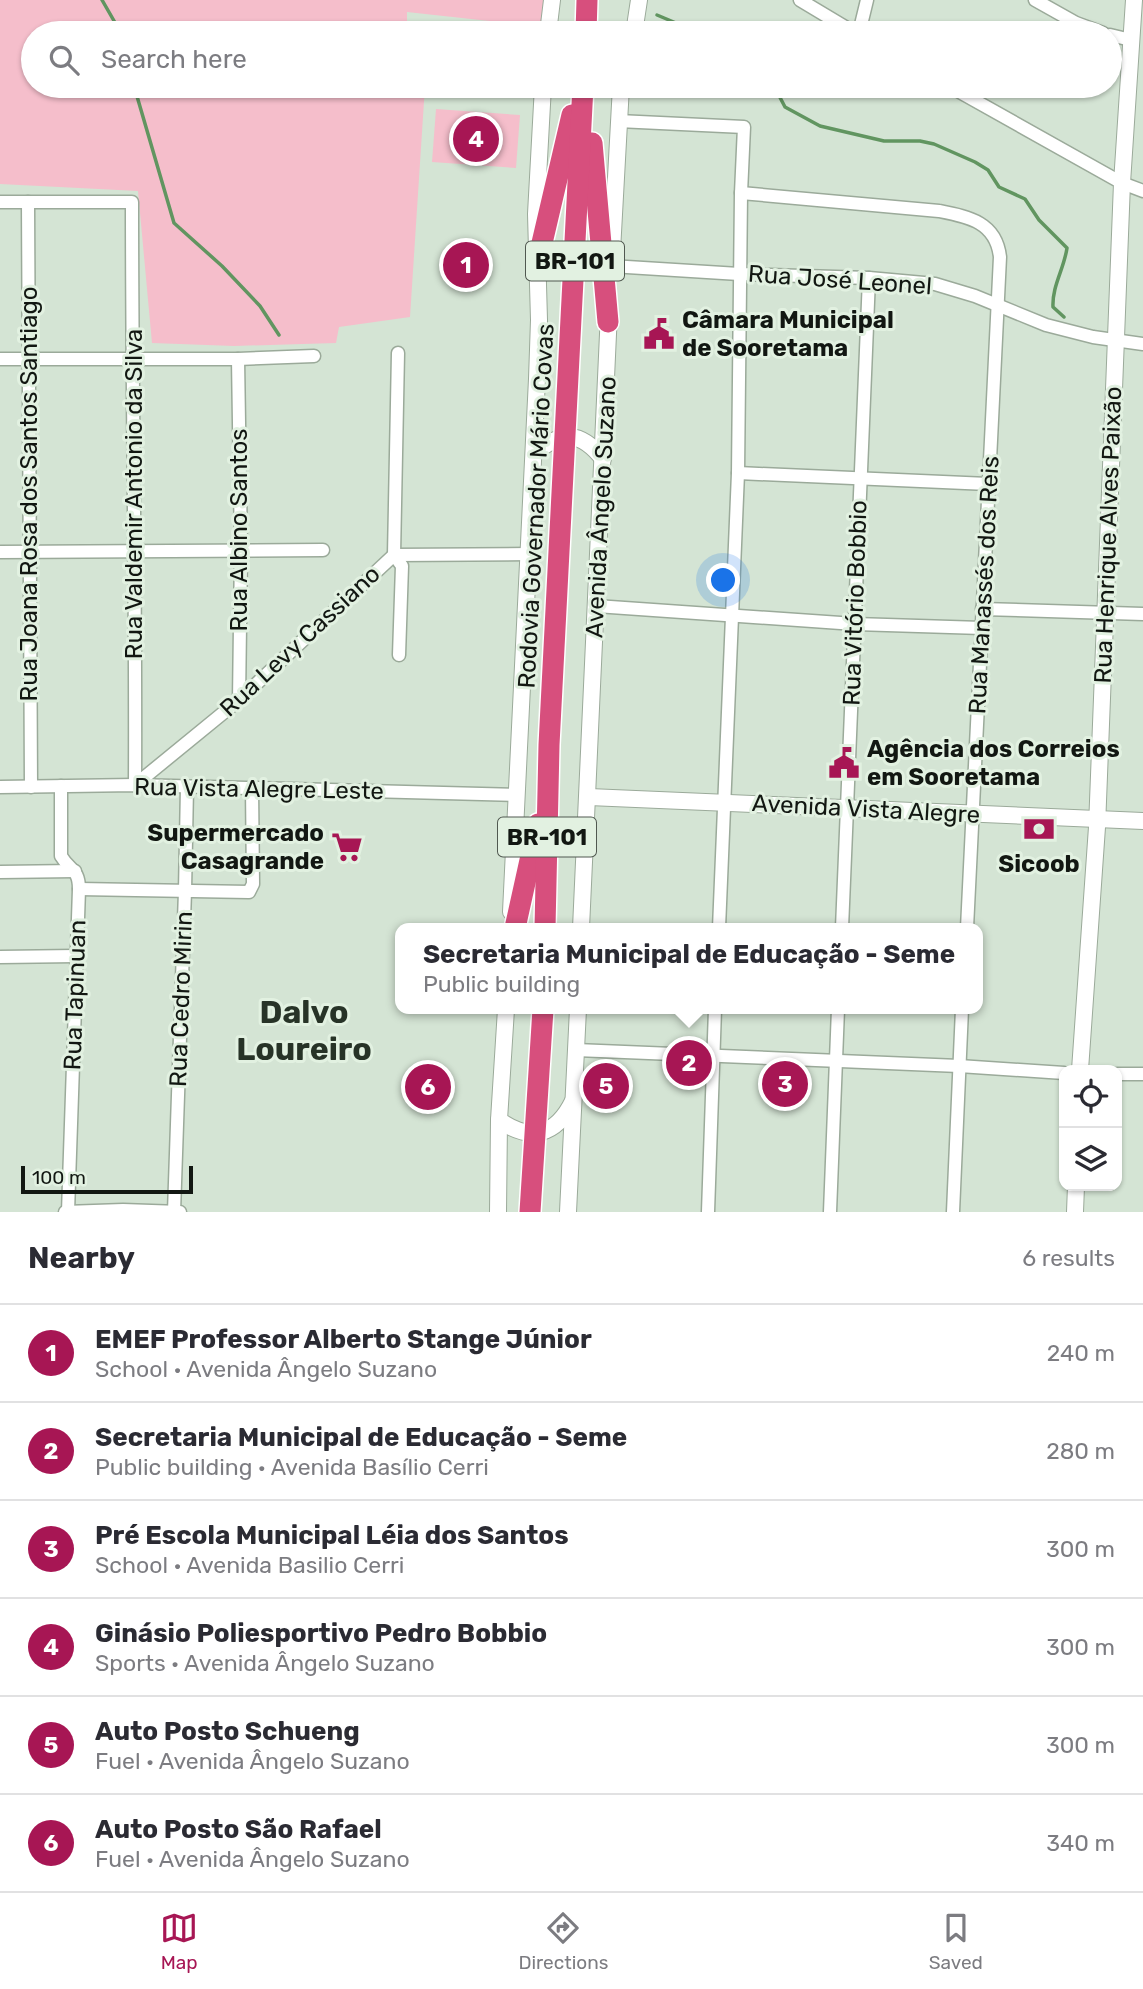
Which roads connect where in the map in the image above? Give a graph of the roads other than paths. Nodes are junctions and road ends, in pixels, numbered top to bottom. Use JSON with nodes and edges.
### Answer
{"nodes":[{"id":1,"x":552,"y":0,"type":"edge"},
{"id":2,"x":587,"y":0,"type":"edge"},
{"id":3,"x":639,"y":0,"type":"edge"},
{"id":4,"x":800,"y":0,"type":"edge"},
{"id":5,"x":867,"y":0,"type":"edge"},
{"id":6,"x":1035,"y":0,"type":"edge"},
{"id":7,"x":1134,"y":0,"type":"edge"},
{"id":8,"x":549,"y":21,"type":"edge"},
{"id":9,"x":586,"y":21,"type":"edge"},
{"id":10,"x":636,"y":21,"type":"edge"},
{"id":11,"x":836,"y":21,"type":"edge"},
{"id":12,"x":861,"y":21,"type":"edge"},
{"id":13,"x":1072,"y":21,"type":"edge"},
{"id":14,"x":1122,"y":38,"type":"edge"},
{"id":15,"x":1131,"y":40,"type":"junction"},
{"id":16,"x":542,"y":98,"type":"edge"},
{"id":17,"x":580,"y":98,"type":"edge"},
{"id":18,"x":582,"y":98,"type":"edge"},
{"id":19,"x":584,"y":98,"type":"edge"},
{"id":20,"x":620,"y":98,"type":"edge"},
{"id":21,"x":970,"y":98,"type":"edge"},
{"id":22,"x":618,"y":121,"type":"junction"},
{"id":23,"x":1122,"y":183,"type":"junction"},
{"id":24,"x":1143,"y":191,"type":"edge"},
{"id":25,"x":741,"y":192,"type":"junction"},
{"id":26,"x":0,"y":202,"type":"edge"},
{"id":27,"x":28,"y":202,"type":"junction"},
{"id":28,"x":538,"y":260,"type":"junction"},
{"id":29,"x":611,"y":266,"type":"junction"},
{"id":30,"x":739,"y":274,"type":"junction"},
{"id":31,"x":869,"y":278,"type":"junction"},
{"id":32,"x":997,"y":304,"type":"junction"},
{"id":33,"x":608,"y":322,"type":"junction"},
{"id":34,"x":1117,"y":341,"type":"junction"},
{"id":35,"x":1143,"y":344,"type":"edge"},
{"id":36,"x":398,"y":353,"type":"dead end"},
{"id":37,"x":314,"y":356,"type":"dead end"},
{"id":38,"x":0,"y":359,"type":"edge"},
{"id":39,"x":27,"y":359,"type":"junction"},
{"id":40,"x":132,"y":359,"type":"junction"},
{"id":41,"x":238,"y":359,"type":"junction"},
{"id":42,"x":567,"y":436,"type":"junction"},
{"id":43,"x":534,"y":454,"type":"junction"},
{"id":44,"x":603,"y":459,"type":"junction"},
{"id":45,"x":738,"y":473,"type":"junction"},
{"id":46,"x":860,"y":478,"type":"junction"},
{"id":47,"x":988,"y":484,"type":"junction"},
{"id":48,"x":136,"y":550,"type":"junction"},
{"id":49,"x":323,"y":550,"type":"dead end"},
{"id":50,"x":30,"y":551,"type":"junction"},
{"id":51,"x":241,"y":551,"type":"junction"},
{"id":52,"x":0,"y":552,"type":"edge"},
{"id":53,"x":528,"y":554,"type":"junction"},
{"id":54,"x":394,"y":555,"type":"junction"},
{"id":55,"x":596,"y":606,"type":"junction"},
{"id":56,"x":982,"y":609,"type":"junction"},
{"id":57,"x":1105,"y":613,"type":"junction"},
{"id":58,"x":1143,"y":614,"type":"edge"},
{"id":59,"x":732,"y":616,"type":"junction"},
{"id":60,"x":855,"y":624,"type":"junction"},
{"id":61,"x":982,"y":628,"type":"junction"},
{"id":62,"x":399,"y":655,"type":"dead end"},
{"id":63,"x":239,"y":700,"type":"junction"},
{"id":64,"x":549,"y":746,"type":"junction"},
{"id":65,"x":135,"y":785,"type":"junction"},
{"id":66,"x":61,"y":786,"type":"junction"},
{"id":67,"x":0,"y":787,"type":"edge"},
{"id":68,"x":31,"y":787,"type":"junction"},
{"id":69,"x":187,"y":787,"type":"junction"},
{"id":70,"x":252,"y":788,"type":"junction"},
{"id":71,"x":517,"y":795,"type":"junction"},
{"id":72,"x":589,"y":797,"type":"junction"},
{"id":73,"x":724,"y":802,"type":"junction"},
{"id":74,"x":849,"y":809,"type":"junction"},
{"id":75,"x":974,"y":815,"type":"junction"},
{"id":76,"x":1097,"y":819,"type":"junction"},
{"id":77,"x":1143,"y":821,"type":"edge"},
{"id":78,"x":0,"y":872,"type":"edge"},
{"id":79,"x":76,"y":872,"type":"junction"},
{"id":80,"x":79,"y":889,"type":"junction"},
{"id":81,"x":186,"y":891,"type":"junction"},
{"id":82,"x":513,"y":923,"type":"edge"},
{"id":83,"x":514,"y":923,"type":"edge"},
{"id":84,"x":545,"y":923,"type":"edge"},
{"id":85,"x":581,"y":923,"type":"edge"},
{"id":86,"x":719,"y":923,"type":"edge"},
{"id":87,"x":842,"y":923,"type":"edge"},
{"id":88,"x":967,"y":923,"type":"edge"},
{"id":89,"x":76,"y":956,"type":"junction"},
{"id":90,"x":0,"y":957,"type":"edge"},
{"id":91,"x":506,"y":1014,"type":"edge"},
{"id":92,"x":543,"y":1014,"type":"edge"},
{"id":93,"x":578,"y":1014,"type":"edge"},
{"id":94,"x":715,"y":1014,"type":"edge"},
{"id":95,"x":838,"y":1014,"type":"edge"},
{"id":96,"x":962,"y":1014,"type":"edge"},
{"id":97,"x":576,"y":1050,"type":"junction"},
{"id":98,"x":713,"y":1055,"type":"junction"},
{"id":99,"x":836,"y":1060,"type":"junction"},
{"id":100,"x":1080,"y":1065,"type":"edge"},
{"id":101,"x":959,"y":1066,"type":"junction"},
{"id":102,"x":1059,"y":1073,"type":"edge"},
{"id":103,"x":1122,"y":1074,"type":"edge"},
{"id":104,"x":1143,"y":1074,"type":"edge"},
{"id":105,"x":573,"y":1101,"type":"junction"},
{"id":106,"x":499,"y":1120,"type":"junction"},
{"id":107,"x":534,"y":1135,"type":"junction"},
{"id":108,"x":1076,"y":1191,"type":"edge"},
{"id":109,"x":67,"y":1212,"type":"edge"},
{"id":110,"x":174,"y":1212,"type":"edge"},
{"id":111,"x":180,"y":1212,"type":"edge"},
{"id":112,"x":498,"y":1212,"type":"edge"},
{"id":113,"x":530,"y":1212,"type":"edge"},
{"id":114,"x":569,"y":1212,"type":"edge"},
{"id":115,"x":708,"y":1212,"type":"edge"},
{"id":116,"x":830,"y":1212,"type":"edge"},
{"id":117,"x":953,"y":1212,"type":"edge"},
{"id":118,"x":1075,"y":1212,"type":"edge"}],
"edges":[{"from":1,"to":8,"type":"main road"},
{"from":2,"to":9,"type":"highway"},
{"from":3,"to":10,"type":"main road"},
{"from":4,"to":11,"type":"street"},
{"from":5,"to":12,"type":"street"},
{"from":6,"to":13,"type":"street"},
{"from":7,"to":15,"type":"main road","name":"Rua Henrique Alves Paixão"},
{"from":14,"to":15,"type":"street"},
{"from":15,"to":23,"type":"main road","name":"Rua Henrique Alves Paixão"},
{"from":16,"to":28,"type":"main road"},
{"from":17,"to":28,"type":"highway"},
{"from":18,"to":42,"type":"highway","name":"Rodovia Governador Mário Covas","number":"BR-101"},
{"from":19,"to":33,"type":"highway"},
{"from":20,"to":22,"type":"main road","name":"Avenida Ângelo Suzano"},
{"from":21,"to":23,"type":"street"},
{"from":22,"to":25,"type":"street"},
{"from":22,"to":29,"type":"main road","name":"Avenida Ângelo Suzano"},
{"from":23,"to":24,"type":"street"},
{"from":23,"to":34,"type":"main road","name":"Rua Henrique Alves Paixão"},
{"from":25,"to":30,"type":"street"},
{"from":25,"to":32,"type":"street","name":"Rua Manassés dos Reis"},
{"from":26,"to":27,"type":"street"},
{"from":27,"to":39,"type":"street","name":"Rua Joana Rosa dos Santos Santiago"},
{"from":27,"to":40,"type":"street","name":"Rua Valdemir Antonio da Silva"},
{"from":28,"to":43,"type":"main road"},
{"from":29,"to":30,"type":"street","name":"Rua José Leonel"},
{"from":29,"to":33,"type":"main road","name":"Avenida Ângelo Suzano"},
{"from":30,"to":31,"type":"street","name":"Rua José Leonel"},
{"from":30,"to":45,"type":"street"},
{"from":31,"to":32,"type":"street","name":"Rua José Leonel"},
{"from":31,"to":46,"type":"street","name":"Rua Vitório Bobbio"},
{"from":32,"to":34,"type":"street","name":"Rua José Leonel"},
{"from":32,"to":47,"type":"street","name":"Rua Manassés dos Reis"},
{"from":33,"to":44,"type":"main road","name":"Avenida Ângelo Suzano"},
{"from":34,"to":35,"type":"street","name":"Rua José Leonel"},
{"from":34,"to":57,"type":"main road","name":"Rua Henrique Alves Paixão"},
{"from":36,"to":54,"type":"street"},
{"from":37,"to":41,"type":"street"},
{"from":38,"to":39,"type":"street"},
{"from":39,"to":40,"type":"street"},
{"from":39,"to":50,"type":"street","name":"Rua Joana Rosa dos Santos Santiago"},
{"from":40,"to":41,"type":"street"},
{"from":40,"to":48,"type":"street","name":"Rua Valdemir Antonio da Silva"},
{"from":41,"to":51,"type":"street","name":"Rua Albino Santos"},
{"from":42,"to":43,"type":"main road"},
{"from":42,"to":44,"type":"main road"},
{"from":42,"to":64,"type":"highway","name":"Rodovia Governador Mário Covas","number":"BR-101"},
{"from":43,"to":53,"type":"main road"},
{"from":44,"to":55,"type":"main road","name":"Avenida Ângelo Suzano"},
{"from":45,"to":46,"type":"street"},
{"from":45,"to":59,"type":"street"},
{"from":46,"to":47,"type":"street"},
{"from":46,"to":60,"type":"street","name":"Rua Vitório Bobbio"},
{"from":47,"to":56,"type":"street","name":"Rua Manassés dos Reis"},
{"from":48,"to":50,"type":"street"},
{"from":48,"to":51,"type":"street"},
{"from":48,"to":65,"type":"street","name":"Rua Valdemir Antonio da Silva"},
{"from":49,"to":51,"type":"street"},
{"from":50,"to":52,"type":"street"},
{"from":50,"to":68,"type":"street","name":"Rua Joana Rosa dos Santos Santiago"},
{"from":51,"to":63,"type":"street","name":"Rua Albino Santos"},
{"from":53,"to":54,"type":"street","name":"Rua Levy Cassiano"},
{"from":53,"to":71,"type":"main road"},
{"from":54,"to":62,"type":"street"},
{"from":54,"to":63,"type":"street","name":"Rua Levy Cassiano"},
{"from":55,"to":59,"type":"street"},
{"from":55,"to":72,"type":"main road","name":"Avenida Ângelo Suzano"},
{"from":56,"to":57,"type":"street"},
{"from":56,"to":61,"type":"street","name":"Rua Manassés dos Reis"},
{"from":57,"to":58,"type":"street"},
{"from":57,"to":76,"type":"main road","name":"Rua Henrique Alves Paixão"},
{"from":59,"to":60,"type":"street"},
{"from":59,"to":73,"type":"street"},
{"from":60,"to":61,"type":"street"},
{"from":60,"to":74,"type":"street","name":"Rua Vitório Bobbio"},
{"from":61,"to":75,"type":"street","name":"Rua Manassés dos Reis"},
{"from":63,"to":65,"type":"street","name":"Rua Levy Cassiano"},
{"from":64,"to":83,"type":"highway"},
{"from":64,"to":84,"type":"highway","name":"Rodovia Governador Mário Covas","number":"BR-101"},
{"from":65,"to":66,"type":"street","name":"Rua Vista Alegre Leste"},
{"from":65,"to":69,"type":"street","name":"Rua Vista Alegre Leste"},
{"from":66,"to":68,"type":"street","name":"Rua Vista Alegre Leste"},
{"from":66,"to":79,"type":"street","name":"Rua Tapinuan"},
{"from":67,"to":68,"type":"street","name":"Rua Vista Alegre Leste"},
{"from":69,"to":70,"type":"street","name":"Rua Vista Alegre Leste"},
{"from":69,"to":81,"type":"street","name":"Rua Cedro Mirin"},
{"from":70,"to":71,"type":"street","name":"Rua Vista Alegre Leste"},
{"from":70,"to":81,"type":"street"},
{"from":71,"to":82,"type":"main road"},
{"from":72,"to":73,"type":"main road","name":"Avenida Vista Alegre"},
{"from":72,"to":85,"type":"main road","name":"Avenida Ângelo Suzano"},
{"from":73,"to":74,"type":"main road","name":"Avenida Vista Alegre"},
{"from":73,"to":86,"type":"street"},
{"from":74,"to":75,"type":"main road","name":"Avenida Vista Alegre"},
{"from":74,"to":87,"type":"street","name":"Rua Vitório Bobbio"},
{"from":75,"to":76,"type":"main road","name":"Avenida Vista Alegre"},
{"from":75,"to":88,"type":"street","name":"Rua Manassés dos Reis"},
{"from":76,"to":77,"type":"main road","name":"Avenida Vista Alegre"},
{"from":76,"to":100,"type":"main road","name":"Rua Henrique Alves Paixão"},
{"from":78,"to":79,"type":"street"},
{"from":79,"to":80,"type":"street","name":"Rua Tapinuan"},
{"from":80,"to":81,"type":"street"},
{"from":80,"to":89,"type":"street","name":"Rua Tapinuan"},
{"from":81,"to":110,"type":"street","name":"Rua Cedro Mirin"},
{"from":89,"to":90,"type":"street"},
{"from":89,"to":109,"type":"street","name":"Rua Tapinuan"},
{"from":91,"to":106,"type":"main road"},
{"from":92,"to":107,"type":"highway"},
{"from":93,"to":97,"type":"main road"},
{"from":94,"to":98,"type":"street"},
{"from":95,"to":99,"type":"street"},
{"from":96,"to":101,"type":"street"},
{"from":97,"to":98,"type":"street"},
{"from":97,"to":105,"type":"main road"},
{"from":98,"to":99,"type":"street"},
{"from":98,"to":115,"type":"street"},
{"from":99,"to":101,"type":"street"},
{"from":99,"to":116,"type":"street"},
{"from":101,"to":102,"type":"street"},
{"from":101,"to":117,"type":"street"},
{"from":103,"to":104,"type":"street"},
{"from":105,"to":107,"type":"main road"},
{"from":105,"to":114,"type":"main road"},
{"from":106,"to":107,"type":"main road"},
{"from":106,"to":112,"type":"main road"},
{"from":107,"to":113,"type":"highway"},
{"from":108,"to":118,"type":"main road"},
{"from":109,"to":110,"type":"street"},
{"from":110,"to":111,"type":"street"}]}
